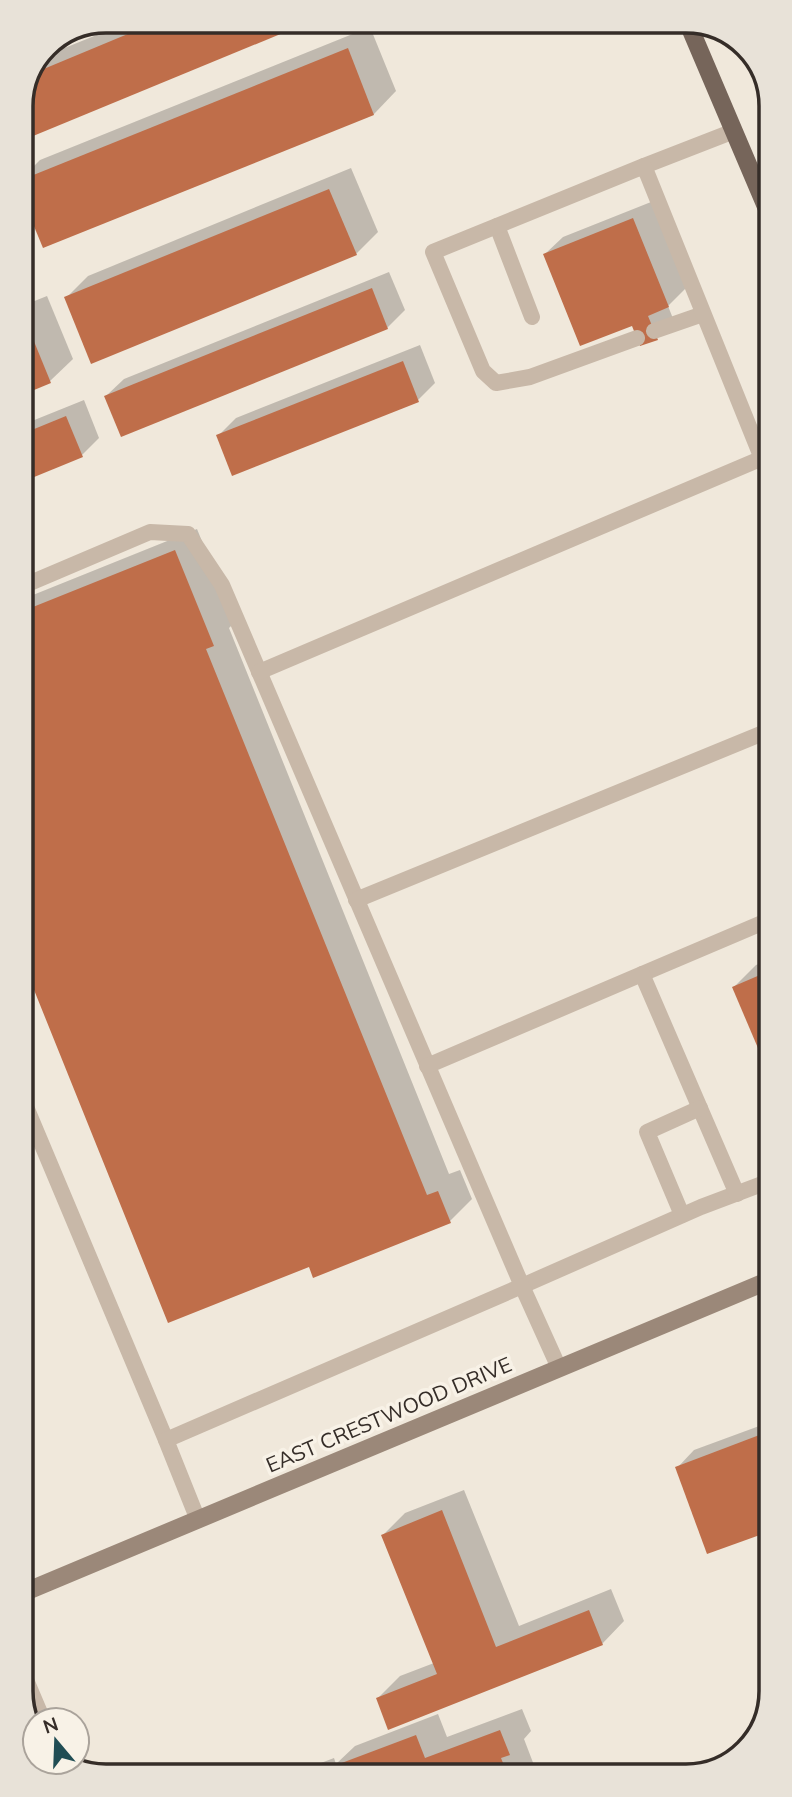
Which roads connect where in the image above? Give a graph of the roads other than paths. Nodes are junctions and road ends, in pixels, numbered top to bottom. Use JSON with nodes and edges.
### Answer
{"nodes":[{"id":1,"x":692,"y":33,"type":"edge"},
{"id":2,"x":734,"y":131,"type":"junction"},
{"id":3,"x":644,"y":166,"type":"junction"},
{"id":4,"x":759,"y":190,"type":"edge"},
{"id":5,"x":497,"y":226,"type":"junction"},
{"id":6,"x":703,"y":314,"type":"junction"},
{"id":7,"x":532,"y":317,"type":"dead end"},
{"id":8,"x":654,"y":331,"type":"dead end"},
{"id":9,"x":637,"y":338,"type":"dead end"},
{"id":10,"x":759,"y":445,"type":"edge"},
{"id":11,"x":759,"y":464,"type":"edge"},
{"id":12,"x":33,"y":582,"type":"edge"},
{"id":13,"x":259,"y":673,"type":"junction"},
{"id":14,"x":759,"y":735,"type":"edge"},
{"id":15,"x":356,"y":900,"type":"junction"},
{"id":16,"x":759,"y":924,"type":"edge"},
{"id":17,"x":642,"y":974,"type":"junction"},
{"id":18,"x":427,"y":1066,"type":"junction"},
{"id":19,"x":700,"y":1108,"type":"junction"},
{"id":20,"x":33,"y":1123,"type":"edge"},
{"id":21,"x":759,"y":1185,"type":"edge"},
{"id":22,"x":737,"y":1194,"type":"junction"},
{"id":23,"x":682,"y":1215,"type":"junction"},
{"id":24,"x":759,"y":1285,"type":"edge"},
{"id":25,"x":522,"y":1286,"type":"junction"},
{"id":26,"x":559,"y":1368,"type":"junction"},
{"id":27,"x":166,"y":1440,"type":"junction"},
{"id":28,"x":198,"y":1520,"type":"junction"},
{"id":29,"x":33,"y":1589,"type":"edge"}],
"edges":[{"from":1,"to":2,"type":"main road"},
{"from":2,"to":3,"type":"lane"},
{"from":2,"to":4,"type":"main road"},
{"from":3,"to":5,"type":"lane"},
{"from":3,"to":6,"type":"lane"},
{"from":5,"to":7,"type":"lane"},
{"from":5,"to":9,"type":"lane"},
{"from":6,"to":8,"type":"lane"},
{"from":6,"to":10,"type":"lane"},
{"from":11,"to":13,"type":"lane"},
{"from":12,"to":13,"type":"lane"},
{"from":13,"to":15,"type":"lane"},
{"from":14,"to":15,"type":"lane"},
{"from":15,"to":18,"type":"lane"},
{"from":16,"to":17,"type":"lane"},
{"from":17,"to":18,"type":"lane"},
{"from":17,"to":19,"type":"lane"},
{"from":18,"to":25,"type":"lane"},
{"from":19,"to":22,"type":"lane"},
{"from":19,"to":23,"type":"lane"},
{"from":20,"to":27,"type":"lane"},
{"from":21,"to":22,"type":"lane"},
{"from":22,"to":23,"type":"lane"},
{"from":23,"to":25,"type":"lane"},
{"from":24,"to":26,"type":"street","name":"EAST CRESTWOOD DRIVE"},
{"from":25,"to":26,"type":"lane"},
{"from":25,"to":27,"type":"lane"},
{"from":26,"to":28,"type":"street","name":"EAST CRESTWOOD DRIVE"},
{"from":27,"to":28,"type":"lane"},
{"from":28,"to":29,"type":"street","name":"EAST CRESTWOOD DRIVE"}]}
